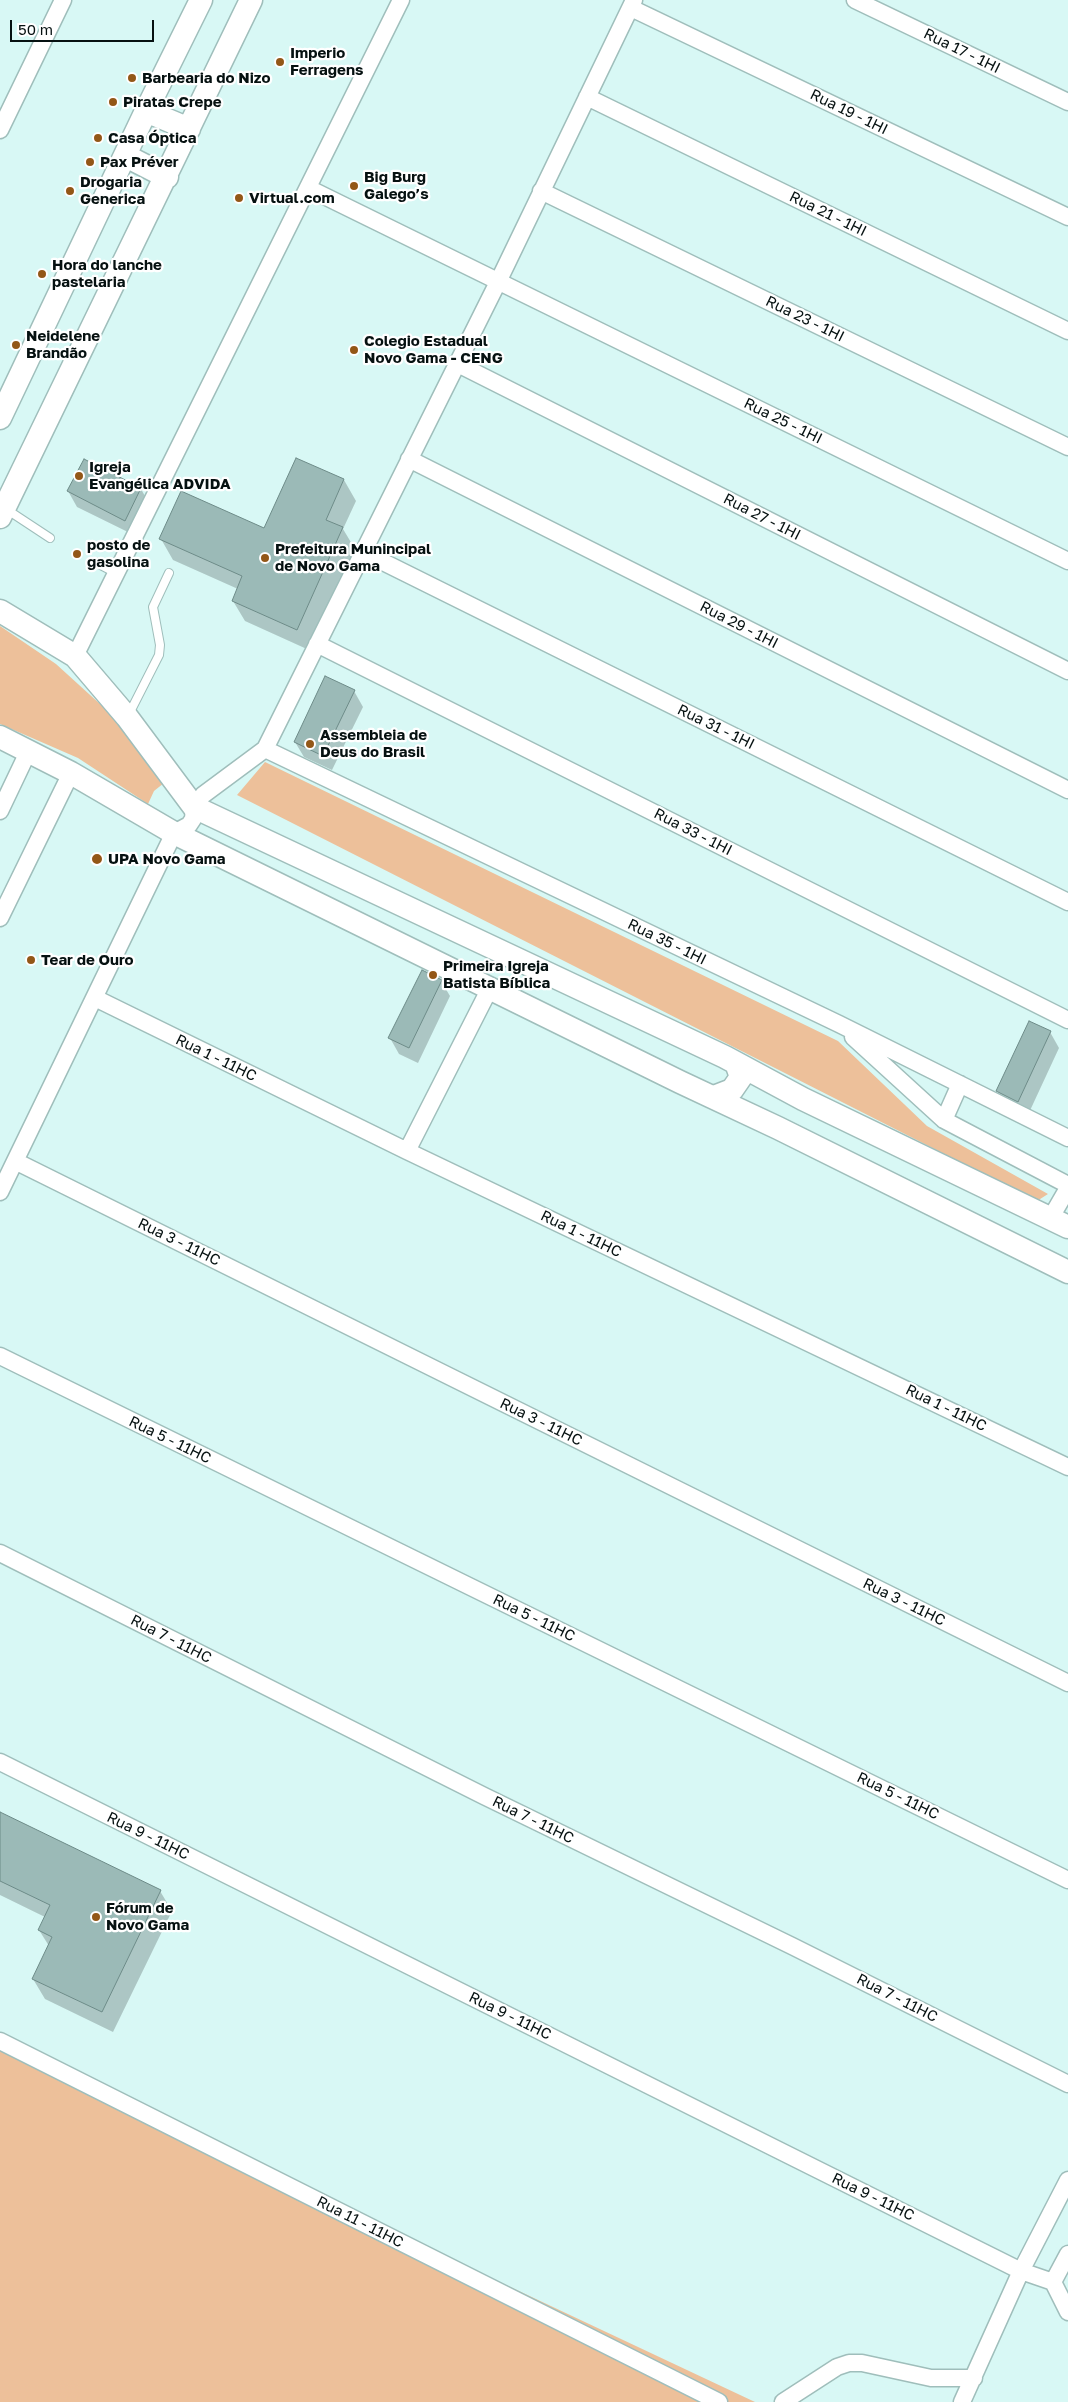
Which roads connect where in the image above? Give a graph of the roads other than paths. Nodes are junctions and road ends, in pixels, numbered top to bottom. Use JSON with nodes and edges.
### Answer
{"nodes":[{"id":1,"x":63,"y":0,"type":"edge"},
{"id":2,"x":201,"y":0,"type":"edge"},
{"id":3,"x":251,"y":0,"type":"edge"},
{"id":4,"x":401,"y":0,"type":"edge"},
{"id":5,"x":856,"y":0,"type":"edge"},
{"id":6,"x":633,"y":4,"type":"edge"},
{"id":7,"x":588,"y":97,"type":"junction"},
{"id":8,"x":1068,"y":102,"type":"edge"},
{"id":9,"x":146,"y":111,"type":"junction"},
{"id":10,"x":189,"y":129,"type":"junction"},
{"id":11,"x":0,"y":130,"type":"edge"},
{"id":12,"x":126,"y":156,"type":"junction"},
{"id":13,"x":166,"y":177,"type":"junction"},
{"id":14,"x":308,"y":188,"type":"junction"},
{"id":15,"x":541,"y":191,"type":"junction"},
{"id":16,"x":1068,"y":216,"type":"edge"},
{"id":17,"x":498,"y":282,"type":"junction"},
{"id":18,"x":1068,"y":331,"type":"edge"},
{"id":19,"x":456,"y":363,"type":"junction"},
{"id":20,"x":0,"y":418,"type":"edge"},
{"id":21,"x":1068,"y":448,"type":"edge"},
{"id":22,"x":409,"y":459,"type":"junction"},
{"id":23,"x":2,"y":513,"type":"edge"},
{"id":24,"x":50,"y":538,"type":"dead end"},
{"id":25,"x":363,"y":552,"type":"junction"},
{"id":26,"x":1068,"y":561,"type":"edge"},
{"id":27,"x":95,"y":562,"type":"dead end"},
{"id":28,"x":168,"y":572,"type":"dead end"},
{"id":29,"x":116,"y":573,"type":"junction"},
{"id":30,"x":0,"y":611,"type":"edge"},
{"id":31,"x":318,"y":644,"type":"junction"},
{"id":32,"x":75,"y":656,"type":"junction"},
{"id":33,"x":1068,"y":672,"type":"edge"},
{"id":34,"x":127,"y":717,"type":"junction"},
{"id":35,"x":2,"y":741,"type":"edge"},
{"id":36,"x":265,"y":748,"type":"junction"},
{"id":37,"x":29,"y":750,"type":"junction"},
{"id":38,"x":71,"y":773,"type":"junction"},
{"id":39,"x":1068,"y":790,"type":"edge"},
{"id":40,"x":194,"y":807,"type":"junction"},
{"id":41,"x":0,"y":811,"type":"edge"},
{"id":42,"x":174,"y":833,"type":"junction"},
{"id":43,"x":1068,"y":902,"type":"edge"},
{"id":44,"x":0,"y":918,"type":"edge"},
{"id":45,"x":490,"y":988,"type":"junction"},
{"id":46,"x":95,"y":998,"type":"junction"},
{"id":47,"x":1068,"y":1020,"type":"edge"},
{"id":48,"x":838,"y":1024,"type":"junction"},
{"id":49,"x":736,"y":1063,"type":"junction"},
{"id":50,"x":960,"y":1084,"type":"junction"},
{"id":51,"x":795,"y":1095,"type":"junction"},
{"id":52,"x":714,"y":1097,"type":"junction"},
{"id":53,"x":944,"y":1120,"type":"junction"},
{"id":54,"x":778,"y":1128,"type":"junction"},
{"id":55,"x":1068,"y":1138,"type":"edge"},
{"id":56,"x":407,"y":1151,"type":"junction"},
{"id":57,"x":15,"y":1161,"type":"junction"},
{"id":58,"x":1068,"y":1186,"type":"edge"},
{"id":59,"x":0,"y":1192,"type":"edge"},
{"id":60,"x":1059,"y":1223,"type":"edge"},
{"id":61,"x":1068,"y":1272,"type":"edge"},
{"id":62,"x":0,"y":1356,"type":"edge"},
{"id":63,"x":1068,"y":1467,"type":"edge"},
{"id":64,"x":0,"y":1553,"type":"edge"},
{"id":65,"x":1068,"y":1683,"type":"edge"},
{"id":66,"x":0,"y":1762,"type":"edge"},
{"id":67,"x":1068,"y":1880,"type":"edge"},
{"id":68,"x":0,"y":2041,"type":"edge"},
{"id":69,"x":1068,"y":2084,"type":"edge"},
{"id":70,"x":1068,"y":2180,"type":"edge"},
{"id":71,"x":1068,"y":2254,"type":"edge"},
{"id":72,"x":1021,"y":2271,"type":"junction"},
{"id":73,"x":1053,"y":2282,"type":"junction"},
{"id":74,"x":1068,"y":2312,"type":"edge"},
{"id":75,"x":974,"y":2378,"type":"junction"},
{"id":76,"x":719,"y":2402,"type":"edge"},
{"id":77,"x":783,"y":2402,"type":"edge"},
{"id":78,"x":962,"y":2402,"type":"edge"}],
"edges":[{"from":1,"to":11,"type":"street"},
{"from":2,"to":9,"type":"street"},
{"from":3,"to":10,"type":"street"},
{"from":4,"to":14,"type":"street"},
{"from":5,"to":8,"type":"street","name":"Rua 17 - 1HI"},
{"from":6,"to":7,"type":"street"},
{"from":6,"to":16,"type":"street","name":"Rua 19 - 1HI"},
{"from":7,"to":15,"type":"street"},
{"from":7,"to":18,"type":"street","name":"Rua 21 - 1HI"},
{"from":9,"to":10,"type":"street"},
{"from":9,"to":12,"type":"street"},
{"from":10,"to":13,"type":"street"},
{"from":12,"to":13,"type":"street"},
{"from":12,"to":20,"type":"street"},
{"from":13,"to":23,"type":"street"},
{"from":14,"to":17,"type":"street","name":"Rua 25 - 1HI"},
{"from":14,"to":29,"type":"street"},
{"from":15,"to":17,"type":"street"},
{"from":15,"to":21,"type":"street","name":"Rua 23 - 1HI"},
{"from":17,"to":19,"type":"street"},
{"from":17,"to":26,"type":"street","name":"Rua 25 - 1HI"},
{"from":19,"to":22,"type":"street"},
{"from":19,"to":33,"type":"street","name":"Rua 27 - 1HI"},
{"from":22,"to":25,"type":"street"},
{"from":22,"to":39,"type":"street","name":"Rua 29 - 1HI"},
{"from":23,"to":24,"type":"lane"},
{"from":25,"to":31,"type":"street"},
{"from":25,"to":43,"type":"street","name":"Rua 31 - 1HI"},
{"from":27,"to":29,"type":"lane"},
{"from":28,"to":34,"type":"lane"},
{"from":29,"to":32,"type":"street"},
{"from":30,"to":32,"type":"street"},
{"from":31,"to":36,"type":"street"},
{"from":31,"to":47,"type":"street","name":"Rua 33 - 1HI"},
{"from":32,"to":34,"type":"street"},
{"from":34,"to":40,"type":"street"},
{"from":35,"to":37,"type":"street"},
{"from":36,"to":40,"type":"street"},
{"from":36,"to":48,"type":"street","name":"Rua 35 - 1HI"},
{"from":37,"to":38,"type":"street"},
{"from":37,"to":41,"type":"street"},
{"from":38,"to":42,"type":"street"},
{"from":38,"to":44,"type":"street"},
{"from":40,"to":42,"type":"street"},
{"from":40,"to":49,"type":"street"},
{"from":42,"to":45,"type":"street"},
{"from":42,"to":46,"type":"street"},
{"from":45,"to":52,"type":"street"},
{"from":45,"to":56,"type":"street"},
{"from":46,"to":56,"type":"street","name":"Rua 1 - 11HC"},
{"from":46,"to":57,"type":"street"},
{"from":48,"to":50,"type":"street","name":"Rua 35 - 1HI"},
{"from":48,"to":53,"type":"street"},
{"from":49,"to":51,"type":"street"},
{"from":49,"to":52,"type":"street"},
{"from":50,"to":53,"type":"street"},
{"from":50,"to":55,"type":"street","name":"Rua 35 - 1HI"},
{"from":51,"to":54,"type":"street"},
{"from":51,"to":60,"type":"street"},
{"from":52,"to":54,"type":"street"},
{"from":53,"to":58,"type":"street"},
{"from":54,"to":61,"type":"street"},
{"from":56,"to":63,"type":"street","name":"Rua 1 - 11HC"},
{"from":57,"to":59,"type":"street"},
{"from":57,"to":65,"type":"street","name":"Rua 3 - 11HC"},
{"from":58,"to":60,"type":"street"},
{"from":62,"to":67,"type":"street","name":"Rua 5 - 11HC"},
{"from":64,"to":69,"type":"street","name":"Rua 7 - 11HC"},
{"from":66,"to":72,"type":"street","name":"Rua 9 - 11HC"},
{"from":68,"to":76,"type":"street","name":"Rua 11 - 11HC"},
{"from":70,"to":72,"type":"street"},
{"from":71,"to":73,"type":"street"},
{"from":72,"to":73,"type":"street","name":"Rua 9 - 11HC"},
{"from":72,"to":75,"type":"street"},
{"from":73,"to":74,"type":"street"},
{"from":75,"to":77,"type":"street"},
{"from":75,"to":78,"type":"street"}]}
